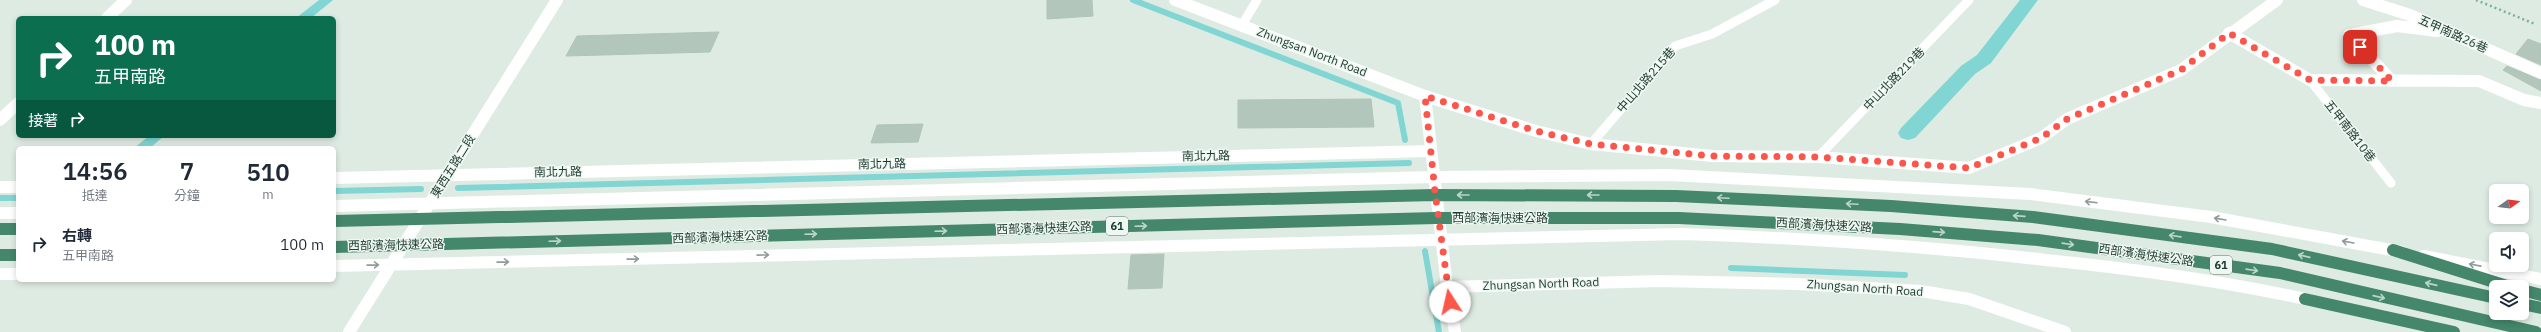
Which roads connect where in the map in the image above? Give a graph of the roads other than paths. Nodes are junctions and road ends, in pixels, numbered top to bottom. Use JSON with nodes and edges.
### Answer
{"nodes":[{"id":1,"x":126,"y":0,"type":"edge"},
{"id":2,"x":557,"y":0,"type":"edge"},
{"id":3,"x":1175,"y":0,"type":"edge"},
{"id":4,"x":1257,"y":0,"type":"edge"},
{"id":5,"x":1775,"y":0,"type":"edge"},
{"id":6,"x":1969,"y":0,"type":"edge"},
{"id":7,"x":2277,"y":0,"type":"edge"},
{"id":8,"x":2363,"y":0,"type":"edge"},
{"id":9,"x":109,"y":16,"type":"edge"},
{"id":10,"x":1242,"y":25,"type":"junction"},
{"id":11,"x":2229,"y":33,"type":"junction"},
{"id":12,"x":2452,"y":34,"type":"junction"},
{"id":13,"x":2541,"y":73,"type":"edge"},
{"id":14,"x":2310,"y":80,"type":"junction"},
{"id":15,"x":2392,"y":81,"type":"junction"},
{"id":16,"x":1425,"y":96,"type":"junction"},
{"id":17,"x":2541,"y":103,"type":"edge"},
{"id":18,"x":16,"y":105,"type":"edge"},
{"id":19,"x":0,"y":120,"type":"edge"},
{"id":20,"x":1591,"y":144,"type":"junction"},
{"id":21,"x":1431,"y":150,"type":"junction"},
{"id":22,"x":1818,"y":157,"type":"junction"},
{"id":23,"x":448,"y":175,"type":"junction"},
{"id":24,"x":1433,"y":177,"type":"junction"},
{"id":25,"x":336,"y":178,"type":"edge"},
{"id":26,"x":2391,"y":183,"type":"dead end"},
{"id":27,"x":0,"y":187,"type":"edge"},
{"id":28,"x":16,"y":187,"type":"edge"},
{"id":29,"x":430,"y":204,"type":"junction"},
{"id":30,"x":336,"y":206,"type":"edge"},
{"id":31,"x":0,"y":213,"type":"edge"},
{"id":32,"x":16,"y":213,"type":"edge"},
{"id":33,"x":336,"y":221,"type":"edge"},
{"id":34,"x":16,"y":228,"type":"edge"},
{"id":35,"x":0,"y":229,"type":"edge"},
{"id":36,"x":1440,"y":238,"type":"junction"},
{"id":37,"x":336,"y":247,"type":"edge"},
{"id":38,"x":2393,"y":250,"type":"junction"},
{"id":39,"x":0,"y":255,"type":"edge"},
{"id":40,"x":16,"y":255,"type":"edge"},
{"id":41,"x":392,"y":265,"type":"junction"},
{"id":42,"x":336,"y":266,"type":"edge"},
{"id":43,"x":0,"y":274,"type":"edge"},
{"id":44,"x":16,"y":274,"type":"edge"},
{"id":45,"x":2541,"y":279,"type":"edge"},
{"id":46,"x":2489,"y":280,"type":"edge"},
{"id":47,"x":1447,"y":287,"type":"junction"},
{"id":48,"x":2529,"y":292,"type":"edge"},
{"id":49,"x":2541,"y":295,"type":"edge"},
{"id":50,"x":2489,"y":296,"type":"edge"},
{"id":51,"x":2305,"y":299,"type":"junction"},
{"id":52,"x":2529,"y":305,"type":"edge"},
{"id":53,"x":2541,"y":308,"type":"edge"},
{"id":54,"x":349,"y":332,"type":"edge"},
{"id":55,"x":1455,"y":332,"type":"edge"},
{"id":56,"x":2065,"y":332,"type":"edge"},
{"id":57,"x":2439,"y":332,"type":"edge"},
{"id":58,"x":2454,"y":332,"type":"edge"},
{"id":59,"x":2536,"y":332,"type":"edge"}],
"edges":[{"from":1,"to":9,"type":"street"},
{"from":2,"to":23,"type":"street","name":"東西五路二段"},
{"from":3,"to":10,"type":"street","name":"Zhungsan North Road"},
{"from":4,"to":10,"type":"lane"},
{"from":5,"to":20,"type":"lane","name":"中山北路215巷"},
{"from":6,"to":22,"type":"lane","name":"中山北路219巷"},
{"from":7,"to":11,"type":"street","name":"Zhungsan North Road"},
{"from":8,"to":12,"type":"street","name":"五甲南路26巷"},
{"from":10,"to":16,"type":"street","name":"Zhungsan North Road"},
{"from":11,"to":14,"type":"street","name":"五甲南路10巷"},
{"from":11,"to":22,"type":"street","name":"Zhungsan North Road"},
{"from":12,"to":13,"type":"street","name":"五甲南路26巷"},
{"from":12,"to":15,"type":"street"},
{"from":14,"to":15,"type":"street","name":"五甲南路10巷"},
{"from":14,"to":26,"type":"lane","name":"五甲南路10巷"},
{"from":15,"to":17,"type":"street","name":"五甲南路10巷"},
{"from":16,"to":20,"type":"street","name":"Zhungsan North Road"},
{"from":16,"to":21,"type":"street"},
{"from":18,"to":19,"type":"street"},
{"from":20,"to":22,"type":"street","name":"Zhungsan North Road"},
{"from":21,"to":23,"type":"street","name":"南北九路"},
{"from":21,"to":24,"type":"street"},
{"from":23,"to":25,"type":"street","name":"南北九路"},
{"from":23,"to":29,"type":"street","name":"東西五路二段"},
{"from":24,"to":29,"type":"street"},
{"from":24,"to":36,"type":"street"},
{"from":38,"to":24,"type":"street","one_way":true},
{"from":27,"to":28,"type":"street"},
{"from":29,"to":30,"type":"street"},
{"from":29,"to":41,"type":"street","name":"東西五路二段"},
{"from":31,"to":32,"type":"street"},
{"from":50,"to":33,"type":"highway","name":"西部濱海快速公路","number":"61","one_way":true},
{"from":34,"to":35,"type":"highway"},
{"from":41,"to":36,"type":"street","one_way":true},
{"from":36,"to":47,"type":"street"},
{"from":36,"to":51,"type":"street"},
{"from":37,"to":59,"type":"highway","name":"西部濱海快速公路","number":"61","one_way":true},
{"from":45,"to":38,"type":"street","one_way":true},
{"from":38,"to":46,"type":"highway"},
{"from":39,"to":40,"type":"highway"},
{"from":42,"to":41,"type":"street","one_way":true},
{"from":41,"to":54,"type":"street","name":"東西五路二段"},
{"from":43,"to":44,"type":"street"},
{"from":47,"to":55,"type":"street"},
{"from":47,"to":56,"type":"street","name":"Zhungsan North Road"},
{"from":48,"to":49,"type":"highway"},
{"from":51,"to":57,"type":"street"},
{"from":51,"to":58,"type":"highway"},
{"from":52,"to":53,"type":"highway"}]}
